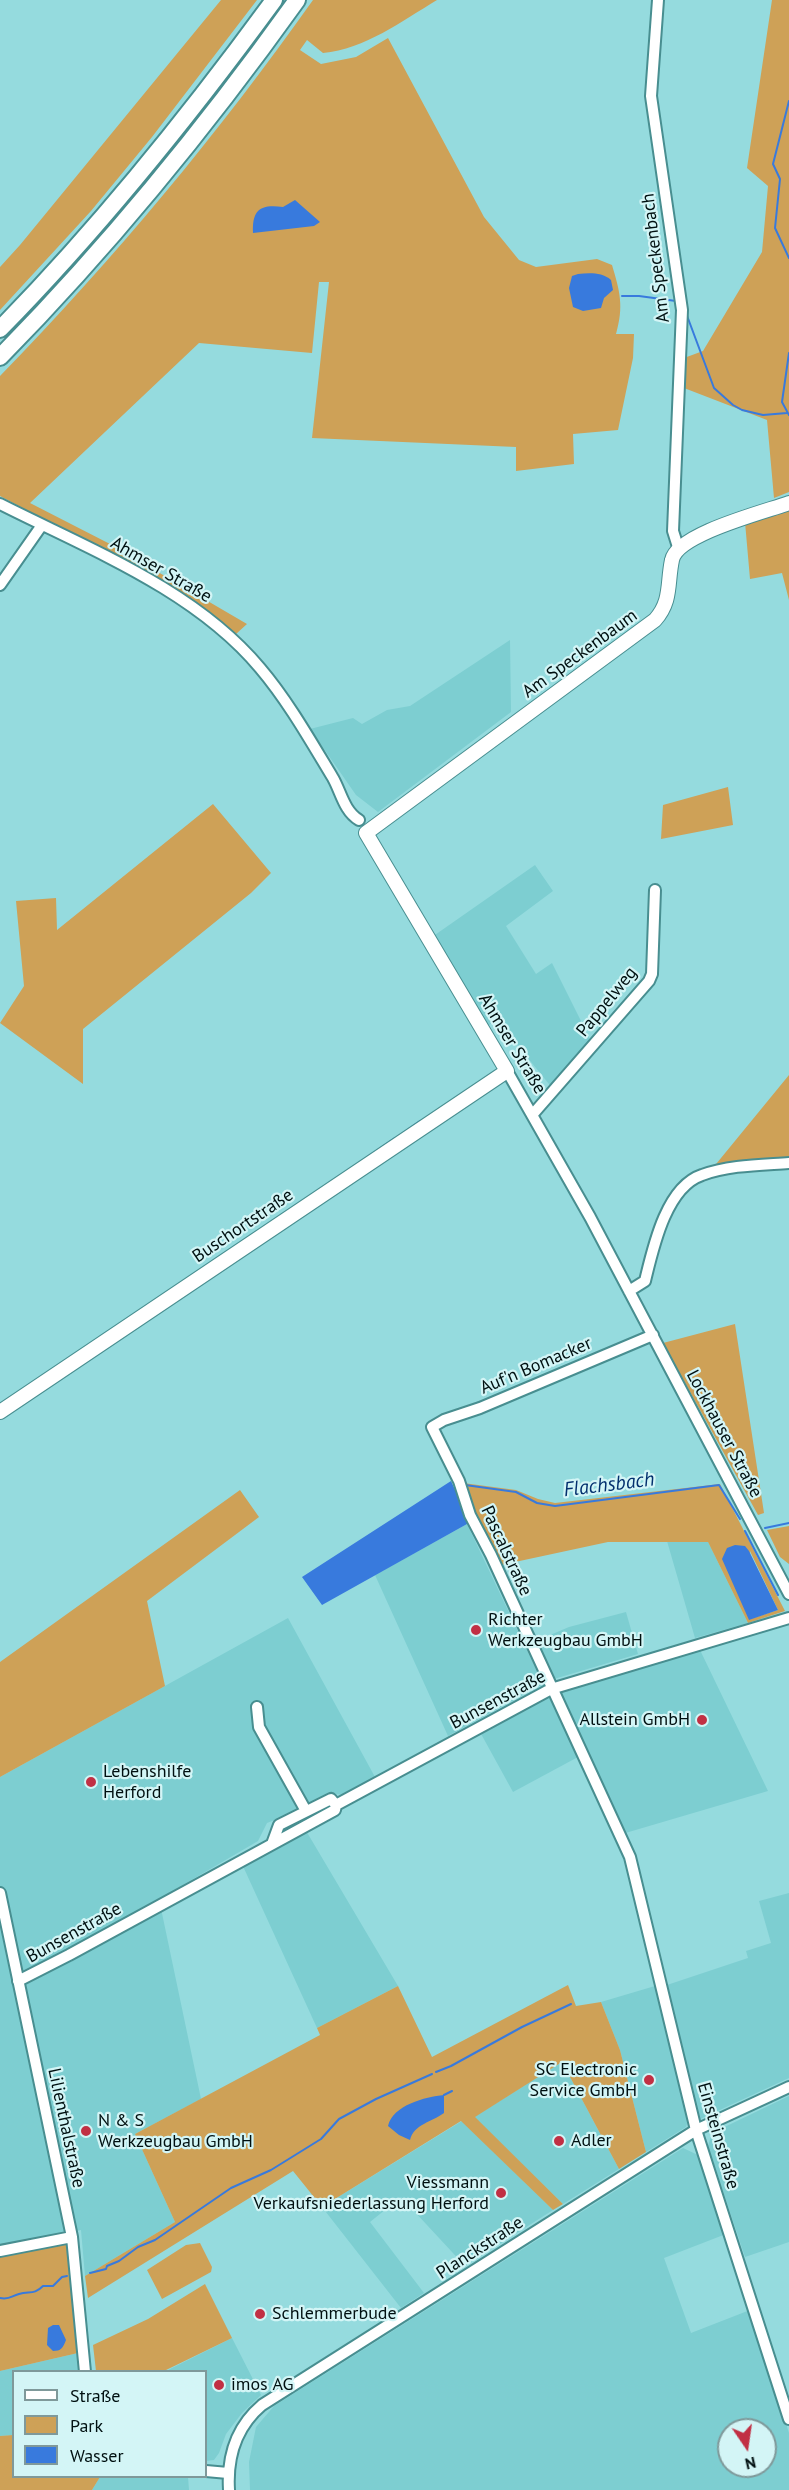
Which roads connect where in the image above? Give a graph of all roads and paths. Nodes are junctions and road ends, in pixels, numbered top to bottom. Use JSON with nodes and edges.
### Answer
{"nodes":[{"id":1,"x":274,"y":0,"type":"edge"},
{"id":2,"x":297,"y":0,"type":"edge"},
{"id":3,"x":658,"y":0,"type":"edge"},
{"id":4,"x":0,"y":329,"type":"edge"},
{"id":5,"x":0,"y":357,"type":"edge"},
{"id":6,"x":789,"y":503,"type":"edge"},
{"id":7,"x":0,"y":504,"type":"edge"},
{"id":8,"x":42,"y":525,"type":"junction"},
{"id":9,"x":678,"y":547,"type":"junction"},
{"id":10,"x":0,"y":585,"type":"edge"},
{"id":11,"x":366,"y":833,"type":"junction"},
{"id":12,"x":655,"y":890,"type":"dead end"},
{"id":13,"x":507,"y":1071,"type":"junction"},
{"id":14,"x":533,"y":1114,"type":"junction"},
{"id":15,"x":789,"y":1163,"type":"edge"},
{"id":16,"x":629,"y":1291,"type":"junction"},
{"id":17,"x":653,"y":1335,"type":"junction"},
{"id":18,"x":0,"y":1412,"type":"edge"},
{"id":19,"x":432,"y":1427,"type":"joint"},
{"id":20,"x":789,"y":1594,"type":"edge"},
{"id":21,"x":789,"y":1618,"type":"edge"},
{"id":22,"x":551,"y":1689,"type":"junction"},
{"id":23,"x":257,"y":1707,"type":"dead end"},
{"id":24,"x":336,"y":1805,"type":"junction"},
{"id":25,"x":306,"y":1811,"type":"junction"},
{"id":26,"x":272,"y":1844,"type":"junction"},
{"id":27,"x":630,"y":1857,"type":"joint"},
{"id":28,"x":0,"y":1893,"type":"edge"},
{"id":29,"x":18,"y":1981,"type":"junction"},
{"id":30,"x":789,"y":2087,"type":"edge"},
{"id":31,"x":696,"y":2130,"type":"junction"},
{"id":32,"x":72,"y":2237,"type":"junction"},
{"id":33,"x":0,"y":2251,"type":"edge"},
{"id":34,"x":85,"y":2370,"type":"edge"},
{"id":35,"x":789,"y":2419,"type":"edge"},
{"id":36,"x":207,"y":2471,"type":"edge"},
{"id":37,"x":228,"y":2473,"type":"junction"},
{"id":38,"x":229,"y":2490,"type":"edge"}],
"edges":[{"from":1,"to":4,"type":"highway"},
{"from":2,"to":5,"type":"highway"},
{"from":3,"to":9,"type":"street","name":"Am Speckenbach"},
{"from":6,"to":9,"type":"main road"},
{"from":7,"to":8,"type":"street","name":"Ahmser Straße"},
{"from":8,"to":10,"type":"street"},
{"from":8,"to":11,"type":"street","name":"Ahmser Straße"},
{"from":9,"to":11,"type":"main road","name":"Am Speckenbaum"},
{"from":11,"to":13,"type":"main road","name":"Ahmser Straße"},
{"from":12,"to":14,"type":"street","name":"Pappelweg"},
{"from":13,"to":14,"type":"street","name":"Ahmser Straße"},
{"from":13,"to":18,"type":"main road","name":"Buschortstraße"},
{"from":14,"to":16,"type":"street","name":"Ahmser Straße"},
{"from":15,"to":16,"type":"street"},
{"from":16,"to":17,"type":"street","name":"Lockhauser Straße"},
{"from":17,"to":19,"type":"street","name":"Auf'n Bomacker"},
{"from":17,"to":20,"type":"street","name":"Lockhauser Straße"},
{"from":19,"to":22,"type":"street","name":"Pascalstraße"},
{"from":21,"to":22,"type":"street","name":"Bunsenstraße"},
{"from":22,"to":24,"type":"street","name":"Bunsenstraße"},
{"from":22,"to":27,"type":"street","name":"Pascalstraße"},
{"from":23,"to":25,"type":"street"},
{"from":24,"to":25,"type":"street","name":"Bunsenstraße"},
{"from":24,"to":26,"type":"street","name":"Bunsenstraße"},
{"from":25,"to":26,"type":"street","name":"Bunsenstraße"},
{"from":26,"to":29,"type":"street","name":"Bunsenstraße"},
{"from":27,"to":31,"type":"street","name":"Einsteinstraße"},
{"from":28,"to":29,"type":"street","name":"Lilienthalstraße"},
{"from":29,"to":32,"type":"street","name":"Lilienthalstraße"},
{"from":30,"to":31,"type":"street","name":"Planckstraße"},
{"from":31,"to":35,"type":"street","name":"Einsteinstraße"},
{"from":31,"to":37,"type":"street","name":"Planckstraße"},
{"from":32,"to":33,"type":"street"},
{"from":32,"to":34,"type":"street","name":"Lilienthalstraße"},
{"from":36,"to":37,"type":"street"},
{"from":37,"to":38,"type":"street"}]}
